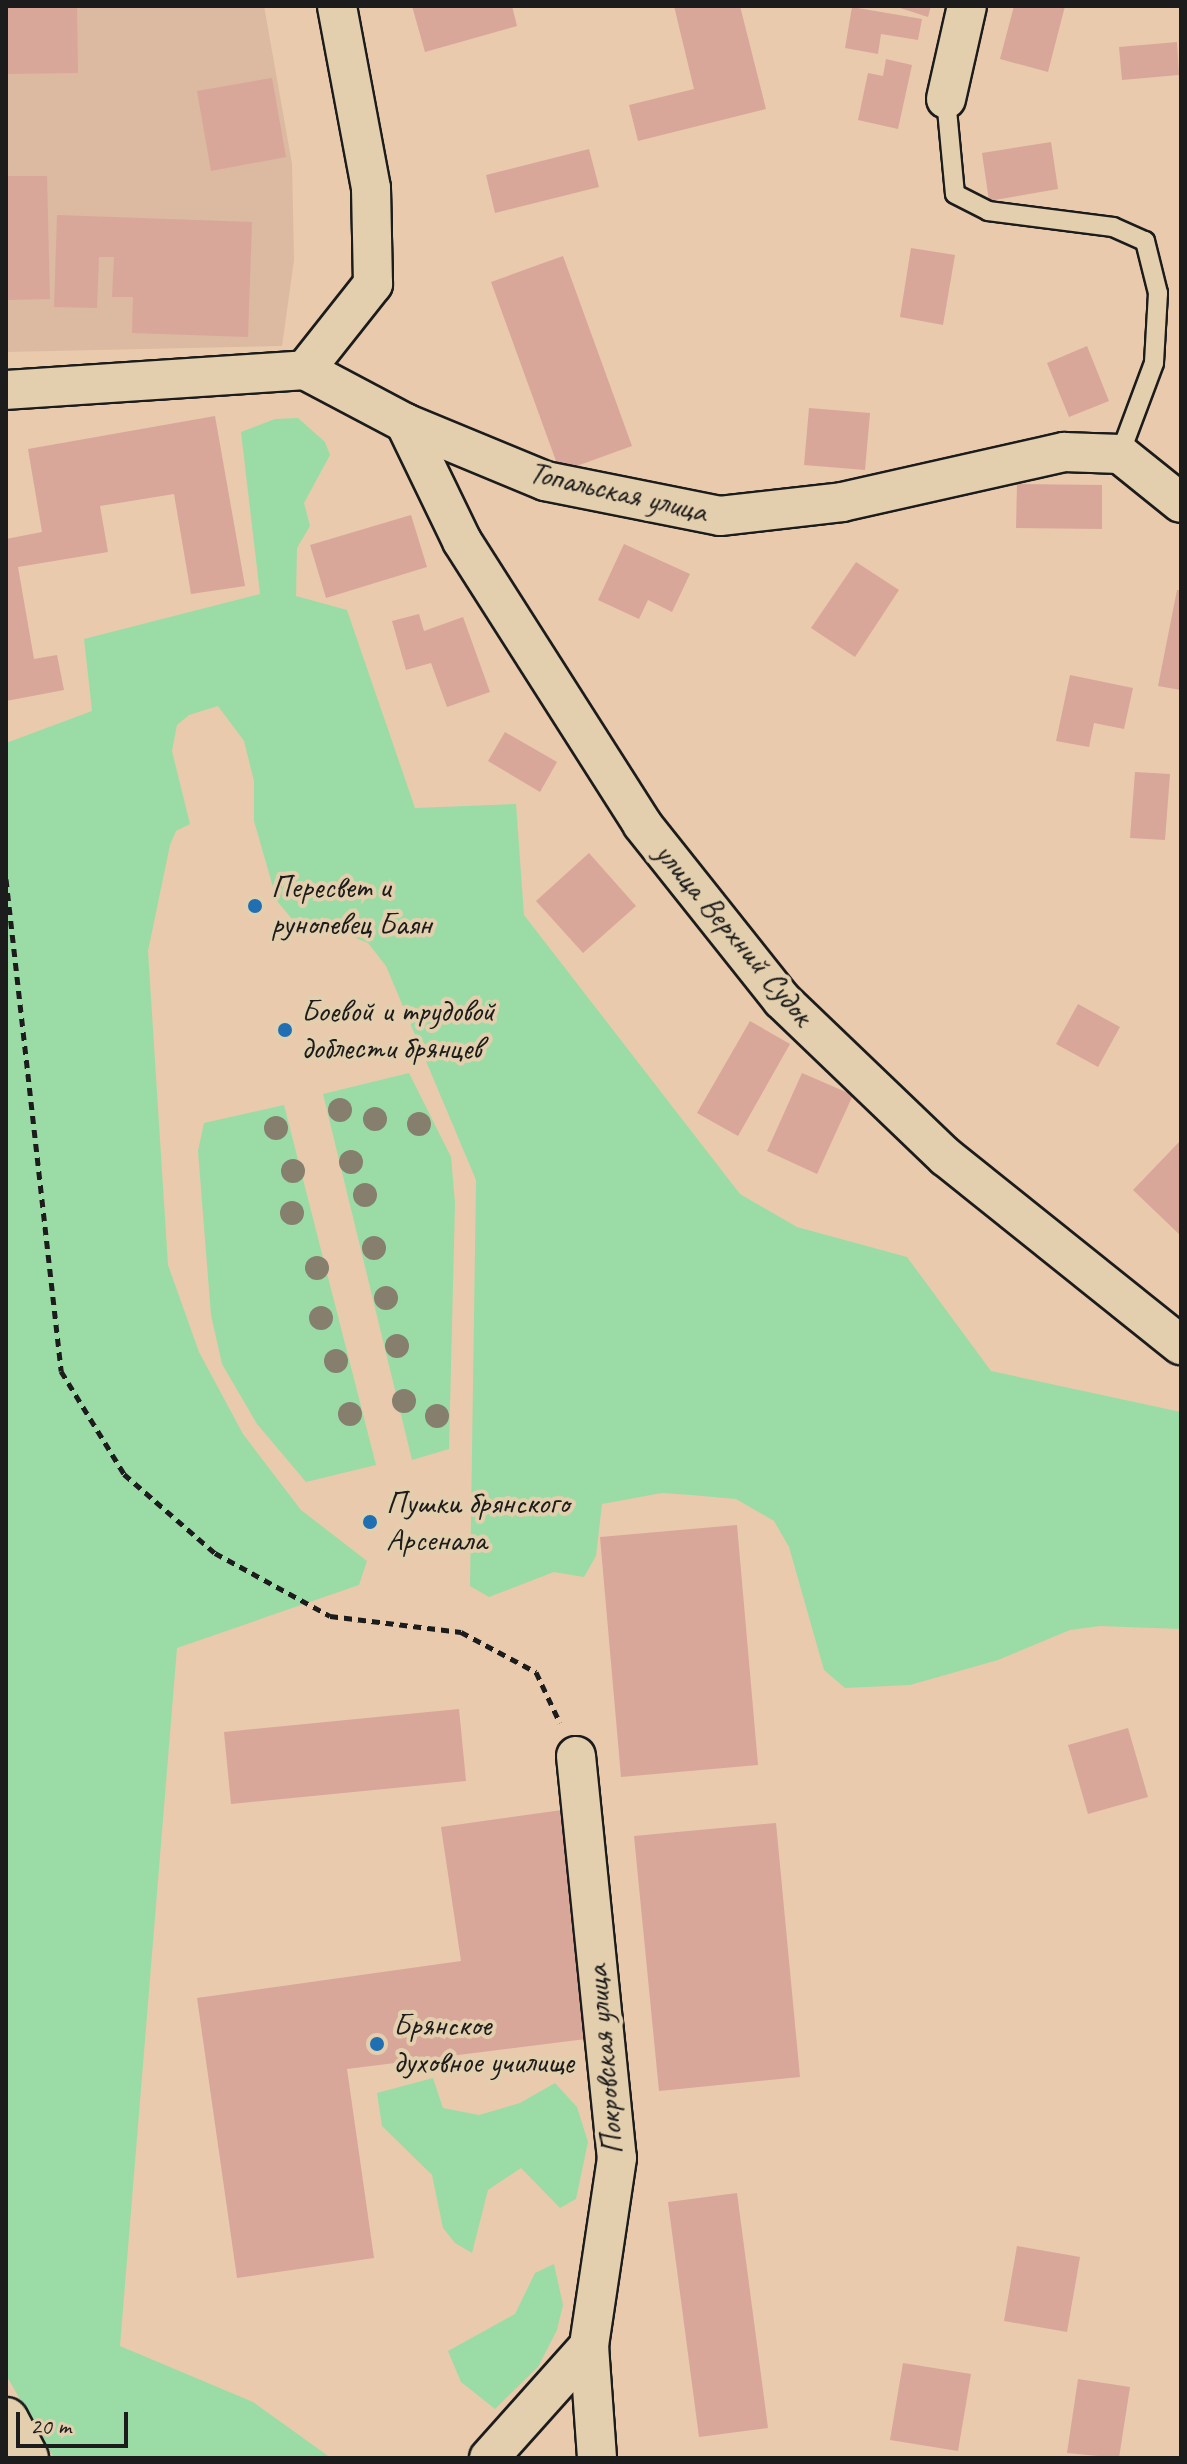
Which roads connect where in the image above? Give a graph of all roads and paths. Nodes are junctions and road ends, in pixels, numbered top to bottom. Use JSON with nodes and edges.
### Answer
{"nodes":[{"id":1,"x":337,"y":6,"type":"edge"},
{"id":2,"x":967,"y":6,"type":"edge"},
{"id":3,"x":946,"y":99,"type":"joint"},
{"id":4,"x":305,"y":370,"type":"junction"},
{"id":5,"x":6,"y":390,"type":"edge"},
{"id":6,"x":405,"y":423,"type":"junction"},
{"id":7,"x":1120,"y":454,"type":"junction"},
{"id":8,"x":1181,"y":503,"type":"edge"},
{"id":9,"x":6,"y":879,"type":"edge"},
{"id":10,"x":1181,"y":1345,"type":"edge"},
{"id":11,"x":576,"y":1756,"type":"joint"},
{"id":12,"x":589,"y":2346,"type":"junction"},
{"id":13,"x":6,"y":2420,"type":"edge"},
{"id":14,"x":26,"y":2458,"type":"edge"},
{"id":15,"x":489,"y":2458,"type":"edge"},
{"id":16,"x":597,"y":2458,"type":"edge"}],
"edges":[{"from":1,"to":4,"type":"street"},
{"from":2,"to":3,"type":"street"},
{"from":3,"to":7,"type":"lane"},
{"from":4,"to":5,"type":"street"},
{"from":4,"to":6,"type":"street","name":"Топальская улица"},
{"from":6,"to":7,"type":"street","name":"Топальская улица"},
{"from":6,"to":10,"type":"street","name":"улица Верхний Судок"},
{"from":7,"to":8,"type":"street"},
{"from":9,"to":11,"type":"path"},
{"from":11,"to":12,"type":"street","name":"Покровская улица"},
{"from":12,"to":15,"type":"street"},
{"from":12,"to":16,"type":"street","name":"Покровская улица"},
{"from":13,"to":14,"type":"street"}]}
